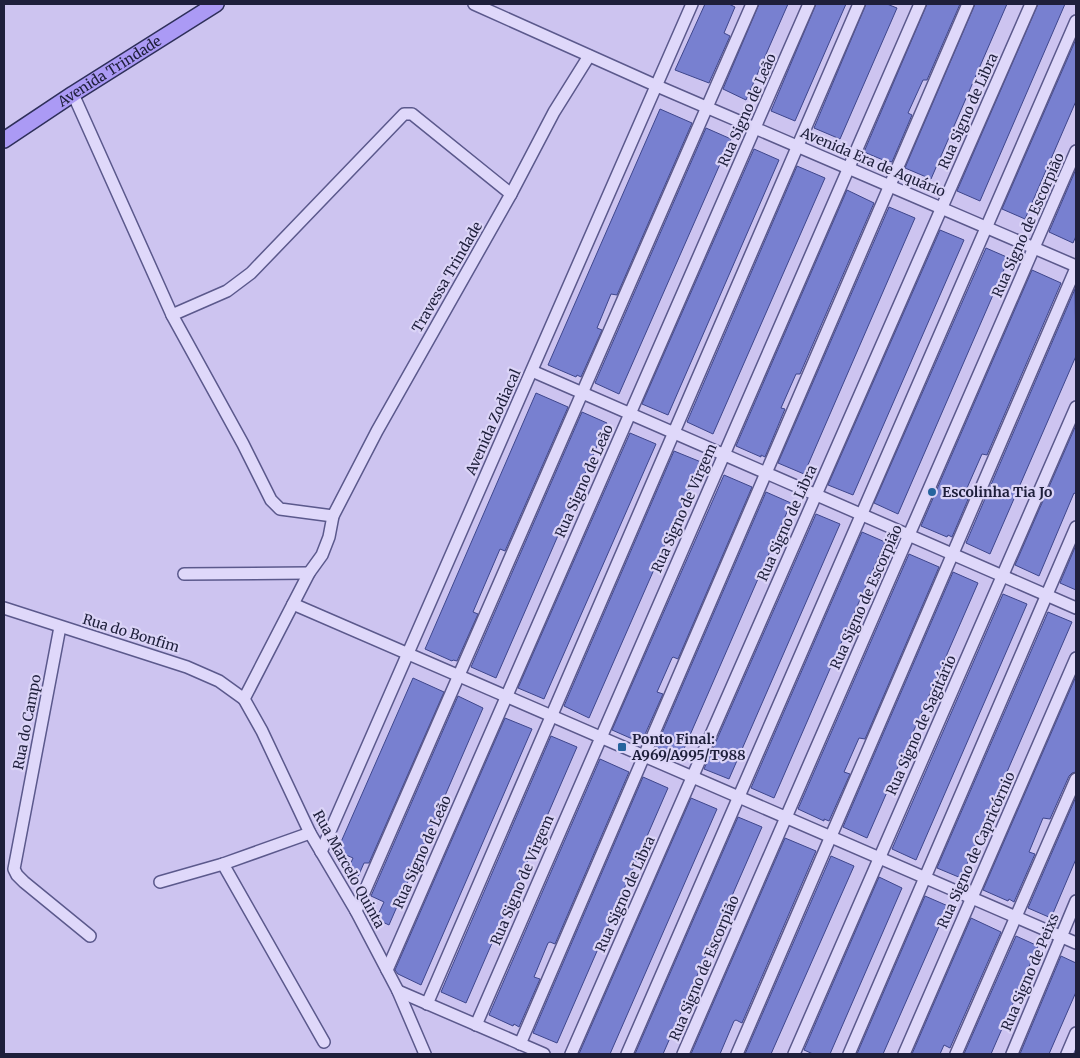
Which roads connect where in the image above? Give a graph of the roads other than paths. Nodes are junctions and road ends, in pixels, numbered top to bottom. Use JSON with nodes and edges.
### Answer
{"nodes":[{"id":1,"x":216,"y":4,"type":"edge"},
{"id":2,"x":474,"y":4,"type":"edge"},
{"id":3,"x":692,"y":4,"type":"edge"},
{"id":4,"x":752,"y":4,"type":"edge"},
{"id":5,"x":809,"y":4,"type":"edge"},
{"id":6,"x":859,"y":4,"type":"edge"},
{"id":7,"x":920,"y":4,"type":"edge"},
{"id":8,"x":968,"y":4,"type":"edge"},
{"id":9,"x":1031,"y":4,"type":"edge"},
{"id":10,"x":1076,"y":21,"type":"edge"},
{"id":11,"x":589,"y":56,"type":"junction"},
{"id":12,"x":657,"y":86,"type":"junction"},
{"id":13,"x":73,"y":94,"type":"junction"},
{"id":14,"x":707,"y":107,"type":"junction"},
{"id":15,"x":755,"y":128,"type":"junction"},
{"id":16,"x":4,"y":140,"type":"edge"},
{"id":17,"x":797,"y":146,"type":"junction"},
{"id":18,"x":1076,"y":151,"type":"edge"},
{"id":19,"x":848,"y":168,"type":"junction"},
{"id":20,"x":890,"y":186,"type":"junction"},
{"id":21,"x":511,"y":194,"type":"junction"},
{"id":22,"x":942,"y":208,"type":"junction"},
{"id":23,"x":986,"y":227,"type":"junction"},
{"id":24,"x":1034,"y":248,"type":"junction"},
{"id":25,"x":1076,"y":267,"type":"edge"},
{"id":26,"x":172,"y":315,"type":"junction"},
{"id":27,"x":532,"y":371,"type":"junction"},
{"id":28,"x":582,"y":393,"type":"junction"},
{"id":29,"x":1076,"y":407,"type":"edge"},
{"id":30,"x":630,"y":414,"type":"junction"},
{"id":31,"x":674,"y":433,"type":"junction"},
{"id":32,"x":724,"y":454,"type":"junction"},
{"id":33,"x":766,"y":473,"type":"junction"},
{"id":34,"x":816,"y":495,"type":"junction"},
{"id":35,"x":861,"y":514,"type":"junction"},
{"id":36,"x":333,"y":516,"type":"junction"},
{"id":37,"x":1076,"y":527,"type":"edge"},
{"id":38,"x":909,"y":535,"type":"junction"},
{"id":39,"x":953,"y":554,"type":"junction"},
{"id":40,"x":309,"y":573,"type":"junction"},
{"id":41,"x":184,"y":574,"type":"dead end"},
{"id":42,"x":1002,"y":576,"type":"junction"},
{"id":43,"x":1047,"y":595,"type":"junction"},
{"id":44,"x":293,"y":604,"type":"junction"},
{"id":45,"x":4,"y":608,"type":"edge"},
{"id":46,"x":1076,"y":608,"type":"edge"},
{"id":47,"x":60,"y":628,"type":"junction"},
{"id":48,"x":408,"y":654,"type":"junction"},
{"id":49,"x":1076,"y":658,"type":"edge"},
{"id":50,"x":459,"y":676,"type":"junction"},
{"id":51,"x":507,"y":697,"type":"junction"},
{"id":52,"x":244,"y":699,"type":"junction"},
{"id":53,"x":551,"y":716,"type":"junction"},
{"id":54,"x":600,"y":737,"type":"junction"},
{"id":55,"x":644,"y":756,"type":"junction"},
{"id":56,"x":692,"y":777,"type":"junction"},
{"id":57,"x":1076,"y":779,"type":"edge"},
{"id":58,"x":738,"y":797,"type":"junction"},
{"id":59,"x":786,"y":818,"type":"junction"},
{"id":60,"x":310,"y":833,"type":"junction"},
{"id":61,"x":831,"y":837,"type":"junction"},
{"id":62,"x":321,"y":852,"type":"junction"},
{"id":63,"x":880,"y":858,"type":"junction"},
{"id":64,"x":223,"y":864,"type":"junction"},
{"id":65,"x":925,"y":878,"type":"junction"},
{"id":66,"x":160,"y":882,"type":"dead end"},
{"id":67,"x":972,"y":898,"type":"junction"},
{"id":68,"x":1076,"y":901,"type":"edge"},
{"id":69,"x":356,"y":911,"type":"junction"},
{"id":70,"x":1016,"y":917,"type":"junction"},
{"id":71,"x":90,"y":936,"type":"dead end"},
{"id":72,"x":1062,"y":937,"type":"junction"},
{"id":73,"x":1076,"y":943,"type":"edge"},
{"id":74,"x":387,"y":970,"type":"junction"},
{"id":75,"x":398,"y":991,"type":"junction"},
{"id":76,"x":427,"y":1004,"type":"junction"},
{"id":77,"x":476,"y":1025,"type":"junction"},
{"id":78,"x":1076,"y":1033,"type":"edge"},
{"id":79,"x":324,"y":1042,"type":"dead end"},
{"id":80,"x":520,"y":1044,"type":"junction"},
{"id":81,"x":425,"y":1054,"type":"edge"},
{"id":82,"x":544,"y":1054,"type":"edge"},
{"id":83,"x":571,"y":1054,"type":"edge"},
{"id":84,"x":626,"y":1054,"type":"edge"},
{"id":85,"x":683,"y":1054,"type":"edge"},
{"id":86,"x":737,"y":1054,"type":"edge"},
{"id":87,"x":794,"y":1054,"type":"edge"},
{"id":88,"x":849,"y":1054,"type":"edge"},
{"id":89,"x":904,"y":1054,"type":"edge"},
{"id":90,"x":956,"y":1054,"type":"edge"},
{"id":91,"x":1012,"y":1054,"type":"edge"},
{"id":92,"x":1067,"y":1054,"type":"edge"}],
"edges":[{"from":1,"to":13,"type":"main road","name":"Avenida Trindade"},
{"from":2,"to":11,"type":"street","name":"Avenida Era de Aquário"},
{"from":3,"to":12,"type":"street","name":"Avenida Zodiacal"},
{"from":4,"to":14,"type":"street"},
{"from":5,"to":15,"type":"street","name":"Rua Signo de Leão"},
{"from":6,"to":17,"type":"street"},
{"from":7,"to":19,"type":"street","name":"Rua Signo de Virgem"},
{"from":8,"to":20,"type":"street"},
{"from":9,"to":22,"type":"street","name":"Rua Signo de Libra"},
{"from":10,"to":23,"type":"street"},
{"from":11,"to":12,"type":"street","name":"Avenida Era de Aquário"},
{"from":11,"to":21,"type":"street","name":"Travessa Trindade"},
{"from":12,"to":14,"type":"street","name":"Avenida Era de Aquário"},
{"from":12,"to":27,"type":"street","name":"Avenida Zodiacal"},
{"from":13,"to":16,"type":"main road","name":"Avenida Trindade"},
{"from":13,"to":26,"type":"street"},
{"from":14,"to":15,"type":"street","name":"Avenida Era de Aquário"},
{"from":14,"to":28,"type":"street"},
{"from":15,"to":17,"type":"street","name":"Avenida Era de Aquário"},
{"from":15,"to":30,"type":"street","name":"Rua Signo de Leão"},
{"from":17,"to":19,"type":"street","name":"Avenida Era de Aquário"},
{"from":17,"to":31,"type":"street"},
{"from":18,"to":24,"type":"street","name":"Rua Signo de Escorpião"},
{"from":19,"to":20,"type":"street","name":"Avenida Era de Aquário"},
{"from":19,"to":32,"type":"street","name":"Rua Signo de Virgem"},
{"from":20,"to":22,"type":"street","name":"Avenida Era de Aquário"},
{"from":20,"to":33,"type":"street"},
{"from":21,"to":26,"type":"street"},
{"from":21,"to":36,"type":"street","name":"Travessa Trindade"},
{"from":22,"to":23,"type":"street","name":"Avenida Era de Aquário"},
{"from":22,"to":34,"type":"street","name":"Rua Signo de Libra"},
{"from":23,"to":24,"type":"street","name":"Avenida Era de Aquário"},
{"from":23,"to":35,"type":"street"},
{"from":24,"to":25,"type":"street","name":"Avenida Era de Aquário"},
{"from":24,"to":38,"type":"street","name":"Rua Signo de Escorpião"},
{"from":25,"to":39,"type":"street"},
{"from":26,"to":36,"type":"street"},
{"from":27,"to":28,"type":"street"},
{"from":27,"to":48,"type":"street","name":"Avenida Zodiacal"},
{"from":28,"to":30,"type":"street"},
{"from":28,"to":50,"type":"street"},
{"from":29,"to":42,"type":"street","name":"Rua Signo de Sagitário"},
{"from":30,"to":31,"type":"street"},
{"from":30,"to":51,"type":"street","name":"Rua Signo de Leão"},
{"from":31,"to":32,"type":"street"},
{"from":31,"to":53,"type":"street"},
{"from":32,"to":33,"type":"street"},
{"from":32,"to":54,"type":"street","name":"Rua Signo de Virgem"},
{"from":33,"to":34,"type":"street"},
{"from":33,"to":55,"type":"street"},
{"from":34,"to":35,"type":"street"},
{"from":34,"to":56,"type":"street","name":"Rua Signo de Libra"},
{"from":35,"to":38,"type":"street"},
{"from":35,"to":58,"type":"street"},
{"from":36,"to":40,"type":"street","name":"Travessa Trindade"},
{"from":37,"to":43,"type":"street"},
{"from":38,"to":39,"type":"street"},
{"from":38,"to":59,"type":"street","name":"Rua Signo de Escorpião"},
{"from":39,"to":42,"type":"street"},
{"from":39,"to":61,"type":"street"},
{"from":40,"to":41,"type":"street"},
{"from":40,"to":44,"type":"street","name":"Travessa Trindade"},
{"from":42,"to":43,"type":"street"},
{"from":42,"to":63,"type":"street","name":"Rua Signo de Sagitário"},
{"from":43,"to":46,"type":"street"},
{"from":43,"to":65,"type":"street"},
{"from":44,"to":48,"type":"street"},
{"from":44,"to":52,"type":"street","name":"Travessa Trindade"},
{"from":45,"to":47,"type":"street","name":"Rua do Bonfim"},
{"from":47,"to":52,"type":"street","name":"Rua do Bonfim"},
{"from":47,"to":71,"type":"street","name":"Rua do Campo"},
{"from":48,"to":50,"type":"street"},
{"from":48,"to":62,"type":"street","name":"Avenida Zodiacal"},
{"from":49,"to":67,"type":"street","name":"Rua Signo de Capricórnio"},
{"from":50,"to":51,"type":"street"},
{"from":50,"to":69,"type":"street"},
{"from":51,"to":53,"type":"street"},
{"from":51,"to":74,"type":"street","name":"Rua Signo de Leão"},
{"from":52,"to":60,"type":"street","name":"Rua Marcelo Quinta"},
{"from":53,"to":54,"type":"street"},
{"from":53,"to":76,"type":"street"},
{"from":54,"to":55,"type":"street"},
{"from":54,"to":77,"type":"street","name":"Rua Signo de Virgem"},
{"from":55,"to":56,"type":"street"},
{"from":55,"to":80,"type":"street"},
{"from":56,"to":58,"type":"street"},
{"from":56,"to":83,"type":"street","name":"Rua Signo de Libra"},
{"from":57,"to":70,"type":"street"},
{"from":58,"to":59,"type":"street"},
{"from":58,"to":84,"type":"street"},
{"from":59,"to":61,"type":"street"},
{"from":59,"to":85,"type":"street","name":"Rua Signo de Escorpião"},
{"from":60,"to":62,"type":"street","name":"Rua Marcelo Quinta"},
{"from":60,"to":64,"type":"street"},
{"from":61,"to":63,"type":"street"},
{"from":61,"to":86,"type":"street"},
{"from":62,"to":69,"type":"street","name":"Rua Marcelo Quinta"},
{"from":63,"to":65,"type":"street"},
{"from":63,"to":87,"type":"street","name":"Rua Signo de Sagitário"},
{"from":64,"to":66,"type":"street"},
{"from":64,"to":79,"type":"street"},
{"from":65,"to":67,"type":"street"},
{"from":65,"to":88,"type":"street"},
{"from":67,"to":70,"type":"street"},
{"from":67,"to":89,"type":"street","name":"Rua Signo de Capricórnio"},
{"from":68,"to":72,"type":"street","name":"Rua Signo de Peixs"},
{"from":69,"to":74,"type":"street","name":"Rua Marcelo Quinta"},
{"from":70,"to":72,"type":"street"},
{"from":70,"to":90,"type":"street"},
{"from":72,"to":73,"type":"street"},
{"from":72,"to":91,"type":"street","name":"Rua Signo de Peixs"},
{"from":74,"to":75,"type":"street","name":"Rua Marcelo Quinta"},
{"from":75,"to":76,"type":"street"},
{"from":75,"to":81,"type":"street","name":"Rua Marcelo Quinta"},
{"from":76,"to":77,"type":"street"},
{"from":77,"to":80,"type":"street"},
{"from":78,"to":92,"type":"street"},
{"from":80,"to":82,"type":"street"}]}
